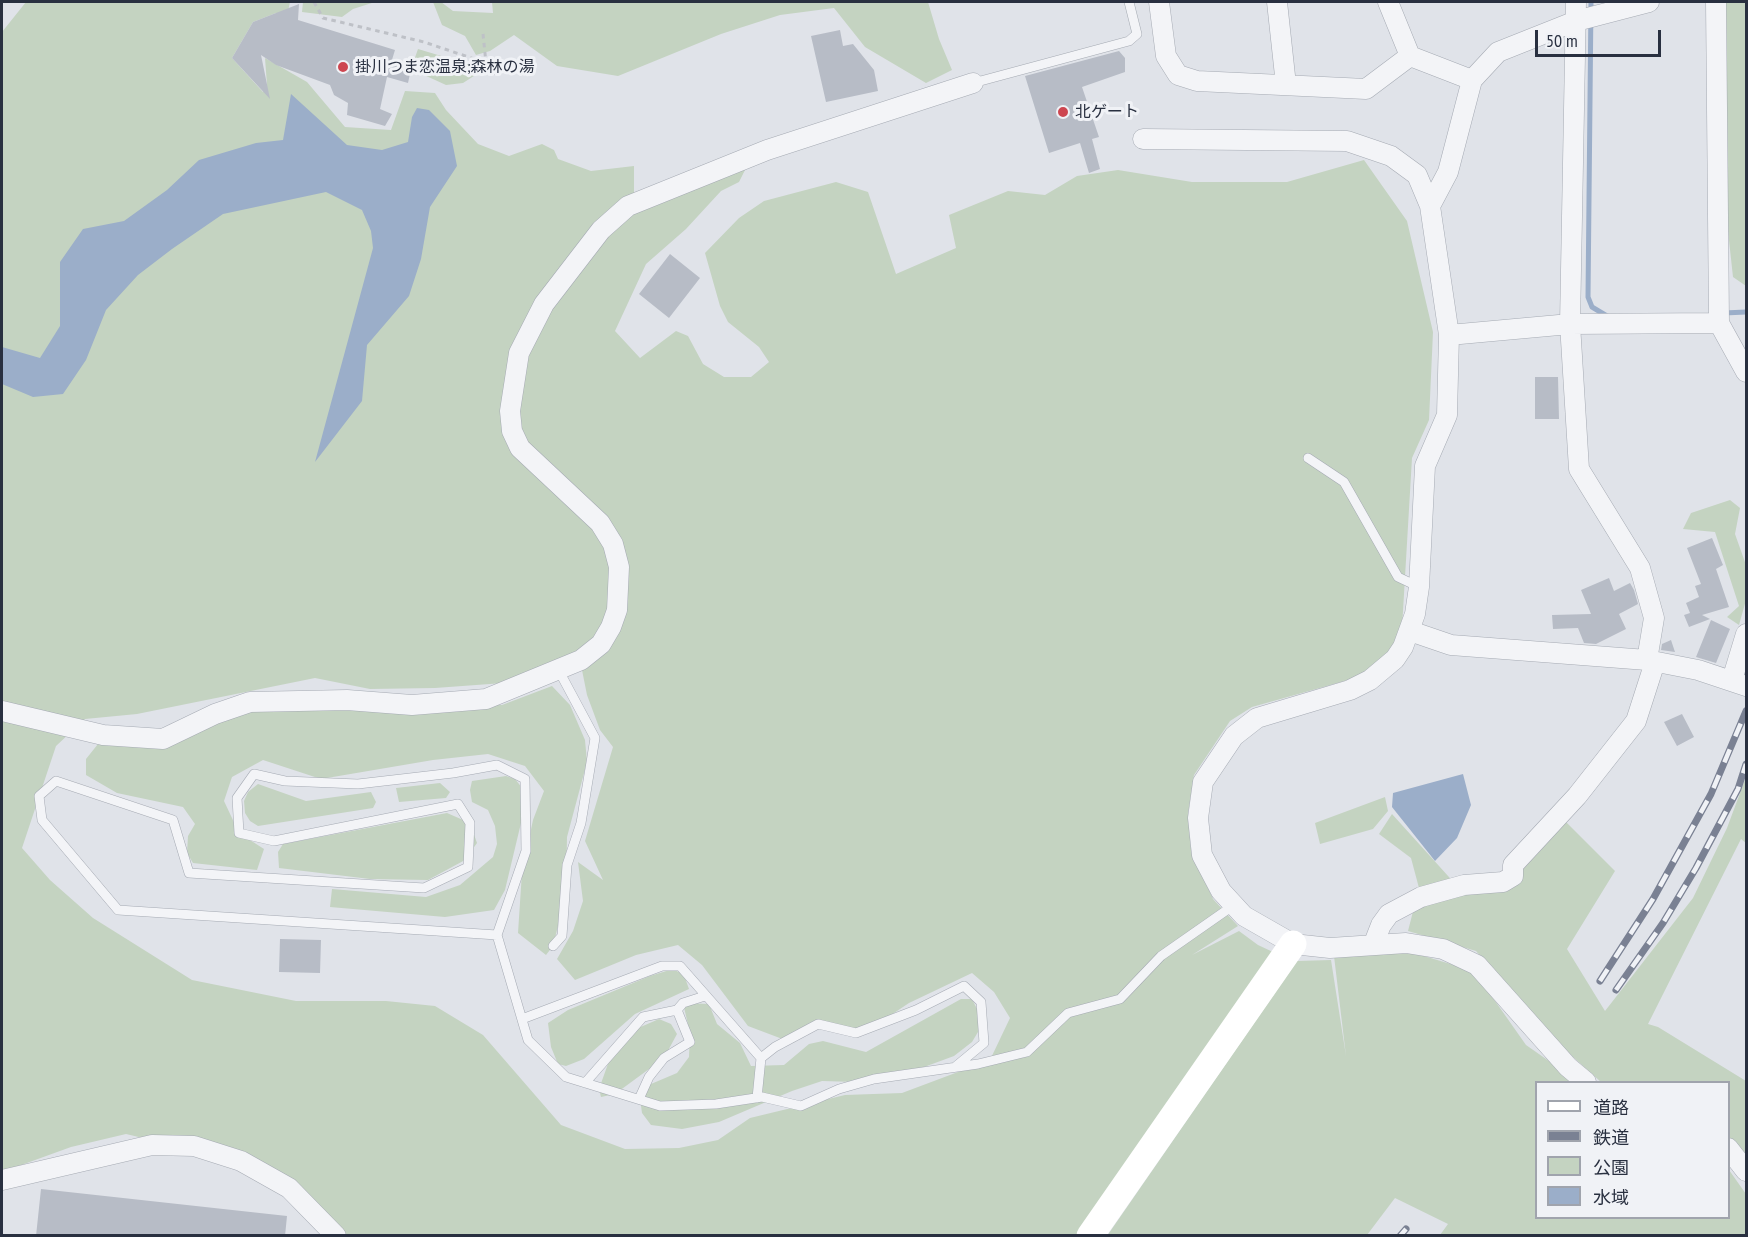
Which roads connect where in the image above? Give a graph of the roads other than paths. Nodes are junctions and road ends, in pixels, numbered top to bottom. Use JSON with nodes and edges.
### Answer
{"nodes":[{"id":1,"x":1129,"y":2,"type":"edge"},
{"id":2,"x":1159,"y":2,"type":"edge"},
{"id":3,"x":1276,"y":2,"type":"edge"},
{"id":4,"x":1388,"y":2,"type":"edge"},
{"id":5,"x":1649,"y":2,"type":"edge"},
{"id":6,"x":1716,"y":2,"type":"edge"},
{"id":7,"x":1576,"y":11,"type":"edge"},
{"id":8,"x":1410,"y":56,"type":"junction"},
{"id":9,"x":1472,"y":80,"type":"junction"},
{"id":10,"x":974,"y":83,"type":"joint"},
{"id":11,"x":1286,"y":85,"type":"junction"},
{"id":12,"x":1143,"y":139,"type":"dead end"},
{"id":13,"x":1430,"y":206,"type":"junction"},
{"id":14,"x":1719,"y":323,"type":"junction"},
{"id":15,"x":1570,"y":324,"type":"junction"},
{"id":16,"x":1449,"y":335,"type":"junction"},
{"id":17,"x":1746,"y":372,"type":"edge"},
{"id":18,"x":1308,"y":458,"type":"dead end"},
{"id":19,"x":1419,"y":587,"type":"junction"},
{"id":20,"x":1410,"y":631,"type":"junction"},
{"id":21,"x":1746,"y":634,"type":"edge"},
{"id":22,"x":1651,"y":661,"type":"junction"},
{"id":23,"x":558,"y":669,"type":"junction"},
{"id":24,"x":1739,"y":683,"type":"edge"},
{"id":25,"x":2,"y":711,"type":"edge"},
{"id":26,"x":1233,"y":905,"type":"junction"},
{"id":27,"x":497,"y":934,"type":"junction"},
{"id":28,"x":1374,"y":943,"type":"junction"},
{"id":29,"x":1293,"y":944,"type":"junction"},
{"id":30,"x":553,"y":946,"type":"dead end"},
{"id":31,"x":705,"y":996,"type":"junction"},
{"id":32,"x":677,"y":1010,"type":"junction"},
{"id":33,"x":522,"y":1019,"type":"junction"},
{"id":34,"x":761,"y":1058,"type":"junction"},
{"id":35,"x":955,"y":1066,"type":"junction"},
{"id":36,"x":1584,"y":1081,"type":"edge"},
{"id":37,"x":585,"y":1083,"type":"junction"},
{"id":38,"x":757,"y":1098,"type":"junction"},
{"id":39,"x":639,"y":1099,"type":"junction"},
{"id":40,"x":1730,"y":1151,"type":"edge"},
{"id":41,"x":1746,"y":1171,"type":"edge"},
{"id":42,"x":2,"y":1180,"type":"edge"},
{"id":43,"x":336,"y":1236,"type":"edge"},
{"id":44,"x":1090,"y":1236,"type":"edge"}],
"edges":[{"from":1,"to":10,"type":"lane"},
{"from":2,"to":11,"type":"street"},
{"from":3,"to":11,"type":"street"},
{"from":4,"to":8,"type":"street"},
{"from":5,"to":7,"type":"street"},
{"from":6,"to":14,"type":"street"},
{"from":7,"to":9,"type":"street"},
{"from":7,"to":15,"type":"street"},
{"from":8,"to":9,"type":"street"},
{"from":8,"to":11,"type":"street"},
{"from":9,"to":13,"type":"street"},
{"from":10,"to":23,"type":"street"},
{"from":12,"to":13,"type":"street"},
{"from":13,"to":16,"type":"street"},
{"from":14,"to":15,"type":"street"},
{"from":14,"to":17,"type":"street"},
{"from":15,"to":16,"type":"street"},
{"from":15,"to":22,"type":"street"},
{"from":16,"to":19,"type":"street"},
{"from":18,"to":19,"type":"lane"},
{"from":19,"to":20,"type":"street"},
{"from":20,"to":22,"type":"street"},
{"from":20,"to":26,"type":"street"},
{"from":21,"to":24,"type":"street"},
{"from":22,"to":24,"type":"street"},
{"from":22,"to":28,"type":"street"},
{"from":23,"to":25,"type":"street"},
{"from":23,"to":30,"type":"lane"},
{"from":26,"to":29,"type":"street"},
{"from":26,"to":35,"type":"lane"},
{"from":27,"to":27,"type":"lane"},
{"from":27,"to":33,"type":"lane"},
{"from":28,"to":29,"type":"street"},
{"from":28,"to":36,"type":"street"},
{"from":29,"to":44,"type":"street"},
{"from":31,"to":32,"type":"lane"},
{"from":31,"to":33,"type":"lane"},
{"from":31,"to":34,"type":"lane"},
{"from":32,"to":37,"type":"lane"},
{"from":32,"to":39,"type":"lane"},
{"from":33,"to":37,"type":"lane"},
{"from":34,"to":35,"type":"lane"},
{"from":34,"to":38,"type":"lane"},
{"from":35,"to":38,"type":"lane"},
{"from":37,"to":39,"type":"lane"},
{"from":38,"to":39,"type":"lane"},
{"from":40,"to":41,"type":"street"},
{"from":42,"to":43,"type":"street"}]}
